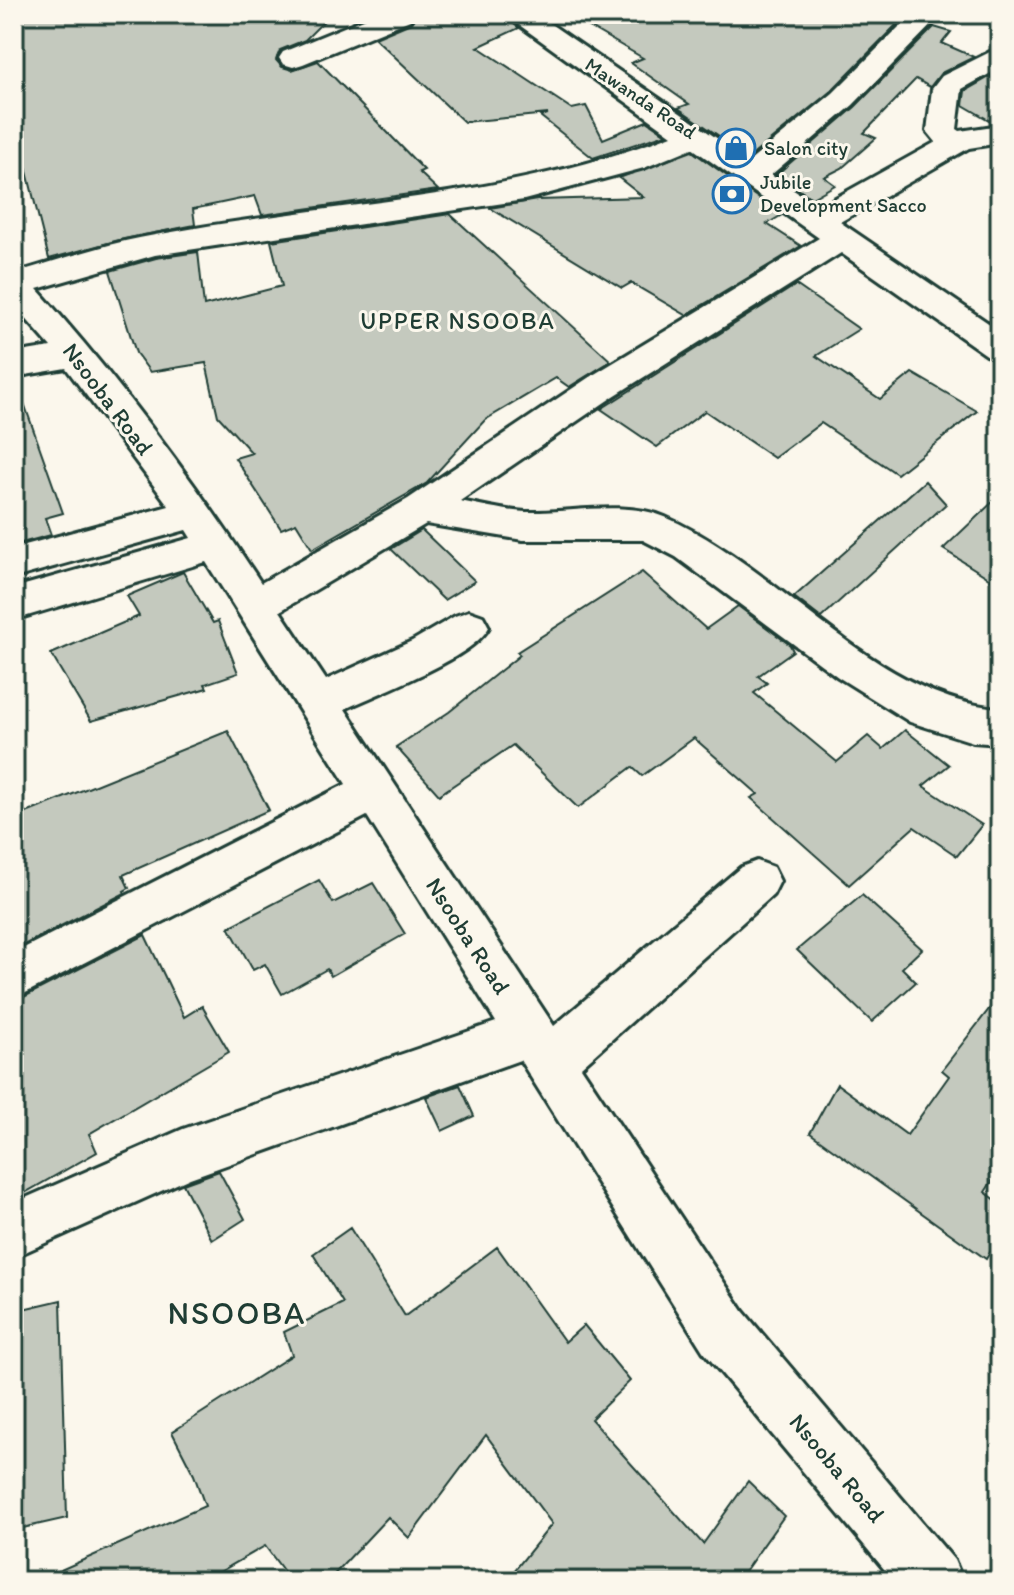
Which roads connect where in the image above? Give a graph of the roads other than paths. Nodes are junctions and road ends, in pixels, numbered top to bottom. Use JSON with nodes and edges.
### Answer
{"nodes":[{"id":1,"x":400,"y":14,"type":"edge"},
{"id":2,"x":518,"y":14,"type":"edge"},
{"id":3,"x":928,"y":14,"type":"edge"},
{"id":4,"x":1000,"y":56,"type":"edge"},
{"id":5,"x":293,"y":58,"type":"dead end"},
{"id":6,"x":1000,"y":134,"type":"edge"},
{"id":7,"x":696,"y":136,"type":"junction"},
{"id":8,"x":956,"y":143,"type":"junction"},
{"id":9,"x":753,"y":174,"type":"junction"},
{"id":10,"x":830,"y":229,"type":"junction"},
{"id":11,"x":14,"y":284,"type":"edge"},
{"id":12,"x":1000,"y":348,"type":"edge"},
{"id":13,"x":74,"y":355,"type":"junction"},
{"id":14,"x":14,"y":365,"type":"edge"},
{"id":15,"x":421,"y":509,"type":"junction"},
{"id":16,"x":206,"y":529,"type":"junction"},
{"id":17,"x":14,"y":563,"type":"edge"},
{"id":18,"x":14,"y":604,"type":"edge"},
{"id":19,"x":257,"y":605,"type":"junction"},
{"id":20,"x":469,"y":627,"type":"dead end"},
{"id":21,"x":319,"y":702,"type":"junction"},
{"id":22,"x":925,"y":710,"type":"junction"},
{"id":23,"x":1000,"y":726,"type":"edge"},
{"id":24,"x":1000,"y":754,"type":"edge"},
{"id":25,"x":374,"y":791,"type":"junction"},
{"id":26,"x":757,"y":881,"type":"dead end"},
{"id":27,"x":14,"y":977,"type":"edge"},
{"id":28,"x":540,"y":1048,"type":"junction"},
{"id":29,"x":14,"y":1230,"type":"edge"},
{"id":30,"x":916,"y":1575,"type":"edge"}],
"edges":[{"from":1,"to":5,"type":"street"},
{"from":2,"to":7,"type":"street","name":"Mawanda Road"},
{"from":3,"to":9,"type":"street"},
{"from":4,"to":8,"type":"street"},
{"from":6,"to":8,"type":"street"},
{"from":7,"to":9,"type":"street","name":"Mawanda Road"},
{"from":7,"to":11,"type":"street"},
{"from":8,"to":10,"type":"street"},
{"from":9,"to":10,"type":"street","name":"Mawanda Road"},
{"from":10,"to":12,"type":"street","name":"Mawanda Road"},
{"from":10,"to":15,"type":"street"},
{"from":11,"to":13,"type":"street","name":"Nsooba Road"},
{"from":13,"to":14,"type":"street"},
{"from":13,"to":16,"type":"street","name":"Nsooba Road"},
{"from":15,"to":19,"type":"street"},
{"from":15,"to":22,"type":"street"},
{"from":16,"to":17,"type":"street"},
{"from":16,"to":18,"type":"street"},
{"from":16,"to":19,"type":"street","name":"Nsooba Road"},
{"from":19,"to":21,"type":"street","name":"Nsooba Road"},
{"from":20,"to":21,"type":"street"},
{"from":21,"to":25,"type":"street","name":"Nsooba Road"},
{"from":22,"to":23,"type":"street"},
{"from":22,"to":24,"type":"street"},
{"from":25,"to":27,"type":"street"},
{"from":25,"to":28,"type":"street","name":"Nsooba Road"},
{"from":26,"to":28,"type":"street"},
{"from":28,"to":29,"type":"street"},
{"from":28,"to":30,"type":"street","name":"Nsooba Road"}]}
